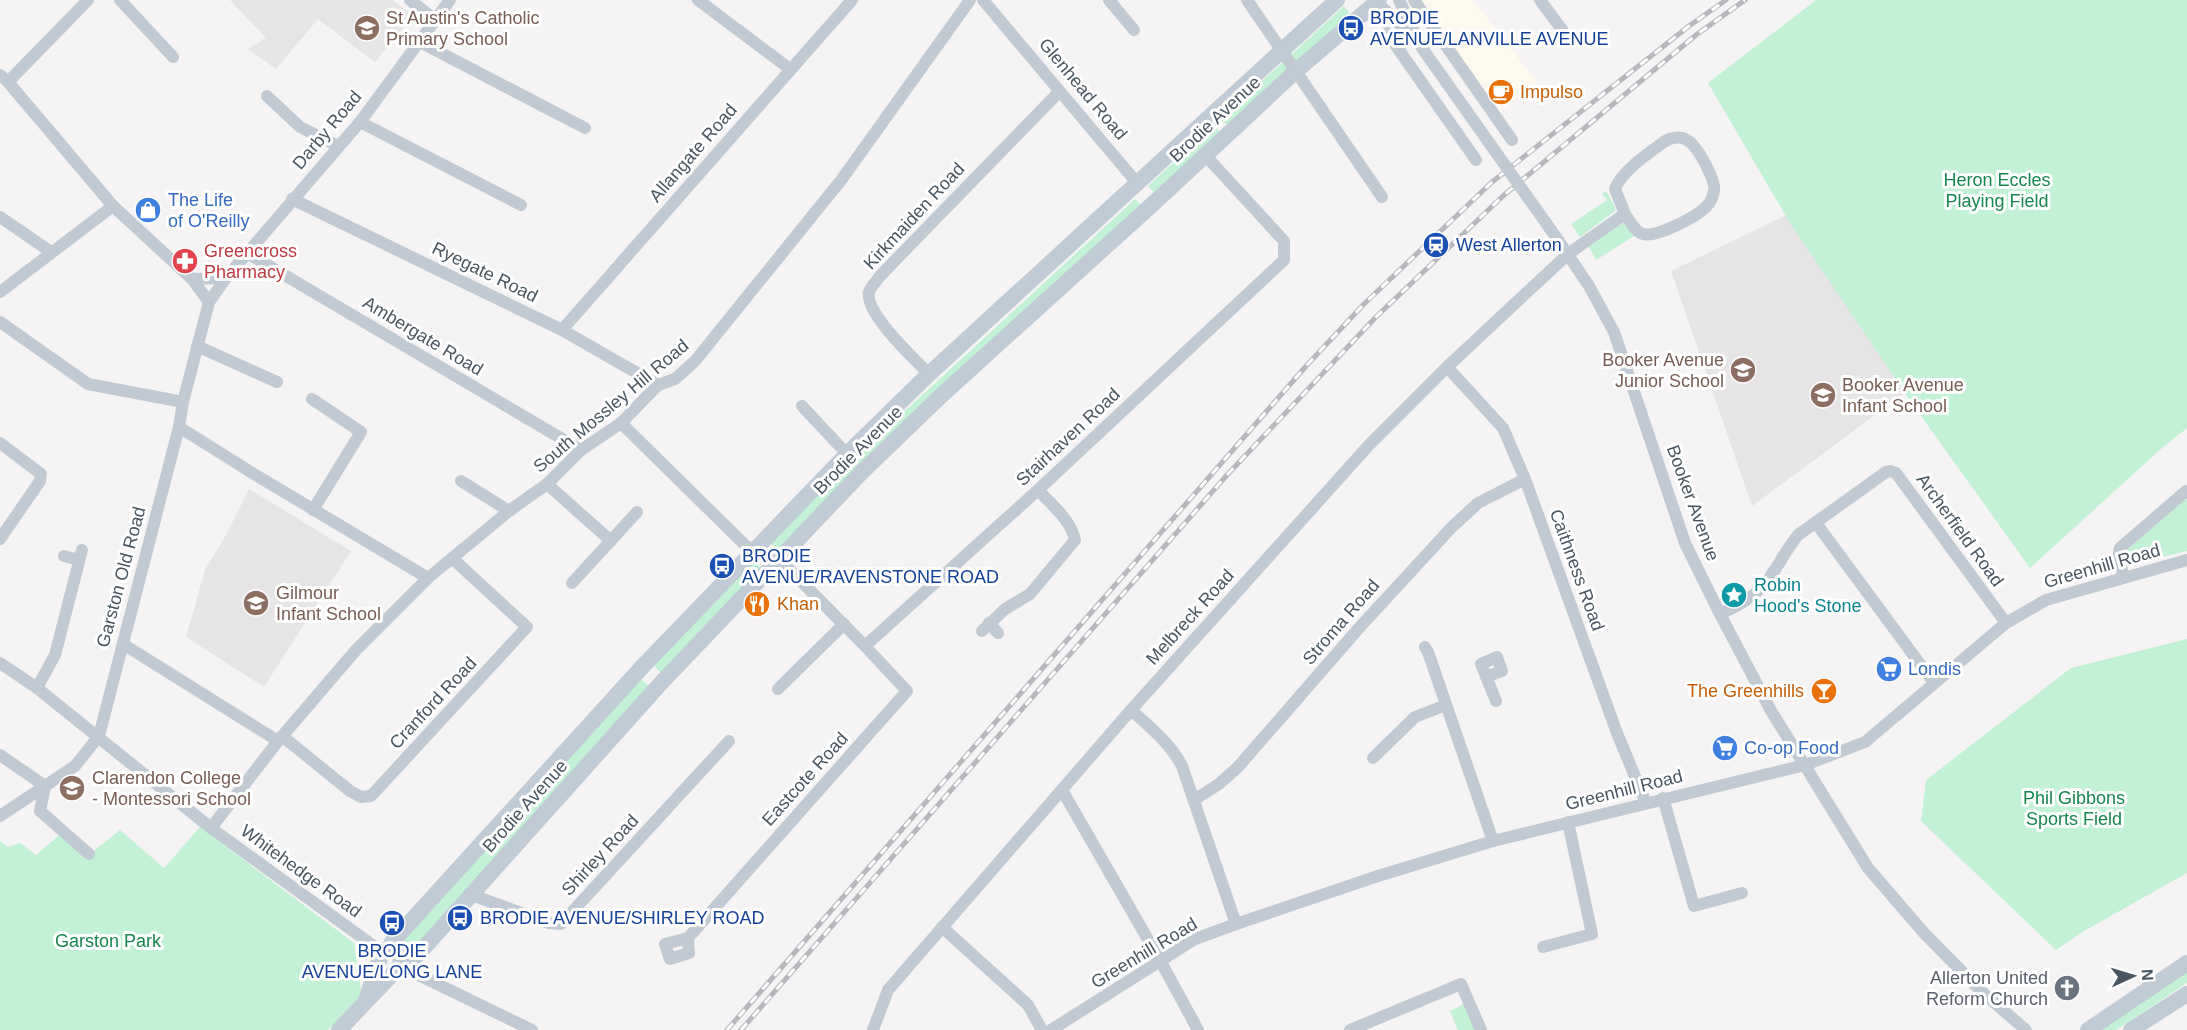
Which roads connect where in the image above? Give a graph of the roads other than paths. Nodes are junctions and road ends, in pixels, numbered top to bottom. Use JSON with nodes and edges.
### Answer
{"nodes":[{"id":1,"x":88,"y":0,"type":"edge"},
{"id":2,"x":120,"y":0,"type":"edge"},
{"id":3,"x":410,"y":0,"type":"edge"},
{"id":4,"x":450,"y":0,"type":"edge"},
{"id":5,"x":698,"y":0,"type":"edge"},
{"id":6,"x":852,"y":0,"type":"edge"},
{"id":7,"x":970,"y":0,"type":"edge"},
{"id":8,"x":983,"y":0,"type":"edge"},
{"id":9,"x":1109,"y":0,"type":"edge"},
{"id":10,"x":1247,"y":0,"type":"edge"},
{"id":11,"x":1337,"y":0,"type":"edge"},
{"id":12,"x":1399,"y":0,"type":"edge"},
{"id":13,"x":1540,"y":0,"type":"edge"},
{"id":14,"x":1377,"y":1,"type":"edge"},
{"id":15,"x":1417,"y":4,"type":"edge"},
{"id":16,"x":1407,"y":18,"type":"junction"},
{"id":17,"x":435,"y":20,"type":"junction"},
{"id":18,"x":1134,"y":30,"type":"dead end"},
{"id":19,"x":1563,"y":31,"type":"dead end"},
{"id":20,"x":1387,"y":33,"type":"dead end"},
{"id":21,"x":418,"y":41,"type":"junction"},
{"id":22,"x":1422,"y":48,"type":"junction"},
{"id":23,"x":1282,"y":50,"type":"junction"},
{"id":24,"x":173,"y":57,"type":"dead end"},
{"id":25,"x":790,"y":69,"type":"junction"},
{"id":26,"x":1463,"y":70,"type":"junction"},
{"id":27,"x":1296,"y":71,"type":"junction"},
{"id":28,"x":4,"y":78,"type":"edge"},
{"id":29,"x":1446,"y":81,"type":"junction"},
{"id":30,"x":1059,"y":92,"type":"junction"},
{"id":31,"x":1430,"y":94,"type":"junction"},
{"id":32,"x":267,"y":96,"type":"dead end"},
{"id":33,"x":360,"y":122,"type":"junction"},
{"id":34,"x":585,"y":128,"type":"dead end"},
{"id":35,"x":1512,"y":140,"type":"dead end"},
{"id":36,"x":338,"y":146,"type":"junction"},
{"id":37,"x":1205,"y":155,"type":"junction"},
{"id":38,"x":1476,"y":160,"type":"dead end"},
{"id":39,"x":1137,"y":183,"type":"junction"},
{"id":40,"x":1382,"y":197,"type":"dead end"},
{"id":41,"x":292,"y":199,"type":"junction"},
{"id":42,"x":1155,"y":202,"type":"junction"},
{"id":43,"x":521,"y":204,"type":"dead end"},
{"id":44,"x":113,"y":206,"type":"junction"},
{"id":45,"x":1626,"y":214,"type":"junction"},
{"id":46,"x":0,"y":217,"type":"edge"},
{"id":47,"x":51,"y":252,"type":"junction"},
{"id":48,"x":247,"y":253,"type":"junction"},
{"id":49,"x":1568,"y":255,"type":"junction"},
{"id":50,"x":226,"y":278,"type":"junction"},
{"id":51,"x":192,"y":279,"type":"junction"},
{"id":52,"x":0,"y":292,"type":"edge"},
{"id":53,"x":209,"y":303,"type":"junction"},
{"id":54,"x":0,"y":322,"type":"edge"},
{"id":55,"x":562,"y":330,"type":"junction"},
{"id":56,"x":197,"y":346,"type":"junction"},
{"id":57,"x":1447,"y":367,"type":"junction"},
{"id":58,"x":929,"y":374,"type":"junction"},
{"id":59,"x":277,"y":382,"type":"dead end"},
{"id":60,"x":658,"y":385,"type":"junction"},
{"id":61,"x":312,"y":399,"type":"dead end"},
{"id":62,"x":183,"y":402,"type":"junction"},
{"id":63,"x":802,"y":406,"type":"dead end"},
{"id":64,"x":621,"y":423,"type":"junction"},
{"id":65,"x":179,"y":427,"type":"junction"},
{"id":66,"x":0,"y":443,"type":"edge"},
{"id":67,"x":581,"y":450,"type":"junction"},
{"id":68,"x":847,"y":454,"type":"junction"},
{"id":69,"x":1524,"y":479,"type":"junction"},
{"id":70,"x":461,"y":482,"type":"dead end"},
{"id":71,"x":547,"y":484,"type":"junction"},
{"id":72,"x":1038,"y":490,"type":"junction"},
{"id":73,"x":2187,"y":493,"type":"edge"},
{"id":74,"x":313,"y":510,"type":"junction"},
{"id":75,"x":509,"y":511,"type":"junction"},
{"id":76,"x":637,"y":512,"type":"dead end"},
{"id":77,"x":1816,"y":523,"type":"junction"},
{"id":78,"x":0,"y":539,"type":"edge"},
{"id":79,"x":611,"y":541,"type":"junction"},
{"id":80,"x":754,"y":549,"type":"junction"},
{"id":81,"x":64,"y":556,"type":"dead end"},
{"id":82,"x":453,"y":559,"type":"junction"},
{"id":83,"x":2187,"y":560,"type":"edge"},
{"id":84,"x":776,"y":561,"type":"junction"},
{"id":85,"x":428,"y":578,"type":"junction"},
{"id":86,"x":2124,"y":578,"type":"junction"},
{"id":87,"x":572,"y":583,"type":"dead end"},
{"id":88,"x":1720,"y":614,"type":"junction"},
{"id":89,"x":2006,"y":623,"type":"junction"},
{"id":90,"x":844,"y":624,"type":"junction"},
{"id":91,"x":990,"y":629,"type":"dead end"},
{"id":92,"x":123,"y":644,"type":"junction"},
{"id":93,"x":865,"y":645,"type":"junction"},
{"id":94,"x":1425,"y":647,"type":"dead end"},
{"id":95,"x":0,"y":663,"type":"edge"},
{"id":96,"x":643,"y":666,"type":"junction"},
{"id":97,"x":1486,"y":677,"type":"dead end"},
{"id":98,"x":661,"y":683,"type":"junction"},
{"id":99,"x":1934,"y":683,"type":"junction"},
{"id":100,"x":38,"y":688,"type":"junction"},
{"id":101,"x":778,"y":689,"type":"dead end"},
{"id":102,"x":1496,"y":701,"type":"dead end"},
{"id":103,"x":1446,"y":705,"type":"junction"},
{"id":104,"x":1131,"y":710,"type":"junction"},
{"id":105,"x":99,"y":736,"type":"junction"},
{"id":106,"x":280,"y":739,"type":"junction"},
{"id":107,"x":729,"y":741,"type":"dead end"},
{"id":108,"x":0,"y":755,"type":"edge"},
{"id":109,"x":1373,"y":758,"type":"dead end"},
{"id":110,"x":1805,"y":765,"type":"junction"},
{"id":111,"x":45,"y":786,"type":"junction"},
{"id":112,"x":1062,"y":790,"type":"junction"},
{"id":113,"x":1663,"y":798,"type":"junction"},
{"id":114,"x":1194,"y":800,"type":"junction"},
{"id":115,"x":1646,"y":802,"type":"junction"},
{"id":116,"x":0,"y":816,"type":"edge"},
{"id":117,"x":1568,"y":822,"type":"junction"},
{"id":118,"x":211,"y":828,"type":"junction"},
{"id":119,"x":1493,"y":841,"type":"junction"},
{"id":120,"x":88,"y":854,"type":"dead end"},
{"id":121,"x":1742,"y":893,"type":"dead end"},
{"id":122,"x":472,"y":895,"type":"junction"},
{"id":123,"x":1236,"y":924,"type":"junction"},
{"id":124,"x":942,"y":927,"type":"junction"},
{"id":125,"x":688,"y":938,"type":"dead end"},
{"id":126,"x":1543,"y":947,"type":"dead end"},
{"id":127,"x":392,"y":960,"type":"junction"},
{"id":128,"x":1161,"y":962,"type":"junction"},
{"id":129,"x":2187,"y":963,"type":"edge"},
{"id":130,"x":2187,"y":994,"type":"edge"},
{"id":131,"x":526,"y":1029,"type":"edge"},
{"id":132,"x":339,"y":1030,"type":"edge"},
{"id":133,"x":873,"y":1030,"type":"edge"},
{"id":134,"x":1042,"y":1030,"type":"edge"},
{"id":135,"x":1051,"y":1030,"type":"edge"},
{"id":136,"x":1197,"y":1030,"type":"edge"},
{"id":137,"x":1350,"y":1030,"type":"edge"},
{"id":138,"x":1481,"y":1030,"type":"edge"},
{"id":139,"x":2026,"y":1030,"type":"edge"},
{"id":140,"x":2088,"y":1030,"type":"edge"},
{"id":141,"x":2131,"y":1030,"type":"edge"}],
"edges":[{"from":1,"to":28,"type":"street"},
{"from":2,"to":24,"type":"street"},
{"from":3,"to":17,"type":"street"},
{"from":4,"to":17,"type":"street","name":"Darby Road"},
{"from":5,"to":25,"type":"street"},
{"from":6,"to":25,"type":"street","name":"Allangate Road"},
{"from":7,"to":60,"type":"street","name":"South Mossley Hill Road"},
{"from":8,"to":30,"type":"street","name":"Glenhead Road"},
{"from":9,"to":18,"type":"street"},
{"from":10,"to":23,"type":"street"},
{"from":11,"to":23,"type":"street","name":"Brodie Avenue"},
{"from":12,"to":16,"type":"street","name":"Booker Avenue"},
{"from":13,"to":19,"type":"street"},
{"from":14,"to":22,"type":"street","name":"Booker Avenue"},
{"from":14,"to":27,"type":"street","name":"Brodie Avenue"},
{"from":15,"to":16,"type":"street"},
{"from":15,"to":26,"type":"street"},
{"from":16,"to":22,"type":"street","name":"Booker Avenue"},
{"from":17,"to":21,"type":"street","name":"Darby Road"},
{"from":20,"to":31,"type":"street"},
{"from":21,"to":33,"type":"street","name":"Darby Road"},
{"from":21,"to":34,"type":"street"},
{"from":22,"to":29,"type":"street","name":"Booker Avenue"},
{"from":23,"to":27,"type":"street"},
{"from":23,"to":39,"type":"street","name":"Brodie Avenue"},
{"from":25,"to":55,"type":"street","name":"Allangate Road"},
{"from":26,"to":29,"type":"street"},
{"from":26,"to":35,"type":"street"},
{"from":27,"to":37,"type":"street","name":"Brodie Avenue"},
{"from":27,"to":40,"type":"street"},
{"from":28,"to":44,"type":"street"},
{"from":29,"to":31,"type":"street"},
{"from":29,"to":49,"type":"street","name":"Booker Avenue","bridge":true},
{"from":30,"to":39,"type":"street","name":"Glenhead Road"},
{"from":30,"to":58,"type":"street","name":"Kirkmaiden Road"},
{"from":31,"to":38,"type":"street"},
{"from":32,"to":36,"type":"street"},
{"from":33,"to":36,"type":"street","name":"Darby Road"},
{"from":33,"to":43,"type":"street"},
{"from":36,"to":41,"type":"street","name":"Darby Road"},
{"from":37,"to":42,"type":"street","name":"Brodie Avenue"},
{"from":37,"to":72,"type":"street","name":"Stairhaven Road"},
{"from":39,"to":42,"type":"street","name":"Glenhead Road"},
{"from":39,"to":58,"type":"street","name":"Brodie Avenue"},
{"from":41,"to":48,"type":"street","name":"Darby Road"},
{"from":41,"to":55,"type":"street","name":"Ryegate Road"},
{"from":42,"to":84,"type":"street","name":"Brodie Avenue"},
{"from":44,"to":47,"type":"street"},
{"from":44,"to":51,"type":"street"},
{"from":45,"to":45,"type":"street"},
{"from":45,"to":49,"type":"street","name":"Melbreck Road"},
{"from":46,"to":47,"type":"street"},
{"from":47,"to":52,"type":"street"},
{"from":48,"to":50,"type":"street","name":"Darby Road"},
{"from":48,"to":67,"type":"street","name":"Ambergate Road"},
{"from":49,"to":57,"type":"street","name":"Melbreck Road"},
{"from":49,"to":88,"type":"street","name":"Booker Avenue"},
{"from":50,"to":51,"type":"street"},
{"from":50,"to":53,"type":"street","name":"Garston Old Road"},
{"from":51,"to":53,"type":"street"},
{"from":53,"to":56,"type":"street","name":"Garston Old Road"},
{"from":54,"to":62,"type":"street"},
{"from":55,"to":60,"type":"street","name":"Ryegate Road"},
{"from":56,"to":59,"type":"street"},
{"from":56,"to":62,"type":"street","name":"Garston Old Road"},
{"from":57,"to":69,"type":"street","name":"Caithness Road"},
{"from":57,"to":104,"type":"street","name":"Melbreck Road"},
{"from":58,"to":68,"type":"street","name":"Brodie Avenue"},
{"from":60,"to":64,"type":"street","name":"South Mossley Hill Road"},
{"from":61,"to":74,"type":"street"},
{"from":62,"to":65,"type":"street","name":"Garston Old Road"},
{"from":63,"to":68,"type":"street"},
{"from":64,"to":67,"type":"street","name":"South Mossley Hill Road"},
{"from":64,"to":80,"type":"street"},
{"from":65,"to":74,"type":"street"},
{"from":65,"to":92,"type":"street","name":"Garston Old Road"},
{"from":66,"to":78,"type":"street"},
{"from":67,"to":71,"type":"street","name":"South Mossley Hill Road"},
{"from":68,"to":80,"type":"street","name":"Brodie Avenue"},
{"from":69,"to":114,"type":"street","name":"Stroma Road"},
{"from":69,"to":115,"type":"street","name":"Caithness Road"},
{"from":70,"to":75,"type":"street"},
{"from":71,"to":75,"type":"street","name":"South Mossley Hill Road"},
{"from":71,"to":79,"type":"street"},
{"from":72,"to":91,"type":"street"},
{"from":72,"to":93,"type":"street","name":"Stairhaven Road"},
{"from":73,"to":86,"type":"street"},
{"from":74,"to":85,"type":"street"},
{"from":75,"to":82,"type":"street","name":"South Mossley Hill Road"},
{"from":76,"to":79,"type":"street"},
{"from":77,"to":88,"type":"street","name":"Archerfield Road"},
{"from":77,"to":89,"type":"street","name":"Archerfield Road"},
{"from":77,"to":99,"type":"street"},
{"from":79,"to":87,"type":"street"},
{"from":80,"to":84,"type":"street"},
{"from":80,"to":96,"type":"street","name":"Brodie Avenue"},
{"from":81,"to":100,"type":"street"},
{"from":82,"to":85,"type":"street","name":"South Mossley Hill Road"},
{"from":82,"to":106,"type":"street","name":"Cranford Road"},
{"from":83,"to":86,"type":"street","name":"Greenhill Road"},
{"from":84,"to":90,"type":"street"},
{"from":84,"to":98,"type":"street","name":"Brodie Avenue"},
{"from":85,"to":106,"type":"street","name":"South Mossley Hill Road"},
{"from":86,"to":89,"type":"street","name":"Greenhill Road"},
{"from":88,"to":110,"type":"street","name":"Booker Avenue"},
{"from":89,"to":99,"type":"street","name":"Greenhill Road"},
{"from":90,"to":93,"type":"street"},
{"from":90,"to":101,"type":"street"},
{"from":92,"to":105,"type":"street","name":"Garston Old Road"},
{"from":92,"to":106,"type":"street"},
{"from":93,"to":125,"type":"street","name":"Eastcote Road"},
{"from":94,"to":103,"type":"street"},
{"from":95,"to":100,"type":"street","name":"Whitehedge Road"},
{"from":96,"to":98,"type":"street"},
{"from":96,"to":127,"type":"street","name":"Brodie Avenue"},
{"from":97,"to":102,"type":"street"},
{"from":98,"to":122,"type":"street","name":"Brodie Avenue"},
{"from":99,"to":110,"type":"street","name":"Greenhill Road"},
{"from":100,"to":105,"type":"street","name":"Whitehedge Road"},
{"from":103,"to":109,"type":"street"},
{"from":103,"to":119,"type":"street"},
{"from":104,"to":112,"type":"street","name":"Melbreck Road"},
{"from":104,"to":114,"type":"street"},
{"from":105,"to":111,"type":"street","name":"Garston Old Road"},
{"from":105,"to":118,"type":"street","name":"Whitehedge Road"},
{"from":106,"to":118,"type":"street","name":"South Mossley Hill Road"},
{"from":107,"to":122,"type":"street","name":"Shirley Road"},
{"from":108,"to":111,"type":"street"},
{"from":110,"to":113,"type":"street","name":"Greenhill Road"},
{"from":110,"to":139,"type":"street","name":"Booker Avenue"},
{"from":111,"to":116,"type":"street","name":"Garston Old Road"},
{"from":111,"to":120,"type":"street"},
{"from":112,"to":124,"type":"street","name":"Melbreck Road"},
{"from":112,"to":128,"type":"street"},
{"from":113,"to":115,"type":"street","name":"Greenhill Road"},
{"from":113,"to":121,"type":"street"},
{"from":114,"to":123,"type":"street"},
{"from":115,"to":117,"type":"street","name":"Greenhill Road"},
{"from":117,"to":119,"type":"street","name":"Greenhill Road"},
{"from":117,"to":126,"type":"street"},
{"from":118,"to":127,"type":"street","name":"Whitehedge Road"},
{"from":119,"to":123,"type":"street","name":"Greenhill Road"},
{"from":122,"to":127,"type":"street","name":"Brodie Avenue"},
{"from":123,"to":128,"type":"street","name":"Greenhill Road"},
{"from":124,"to":133,"type":"street","name":"Melbreck Road"},
{"from":124,"to":134,"type":"street"},
{"from":127,"to":131,"type":"street"},
{"from":127,"to":132,"type":"street"},
{"from":128,"to":135,"type":"street","name":"Greenhill Road"},
{"from":128,"to":136,"type":"street"},
{"from":129,"to":140,"type":"street"},
{"from":130,"to":141,"type":"street"},
{"from":137,"to":138,"type":"street"}]}
